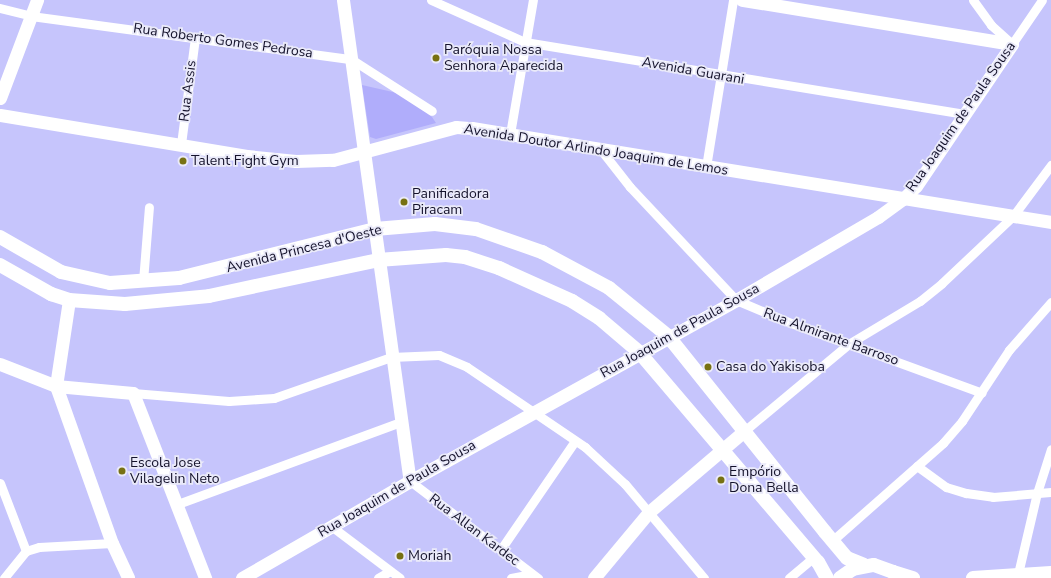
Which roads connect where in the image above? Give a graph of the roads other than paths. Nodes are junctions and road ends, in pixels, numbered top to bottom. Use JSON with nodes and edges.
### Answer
{"nodes":[{"id":1,"x":37,"y":0,"type":"edge"},
{"id":2,"x":343,"y":0,"type":"edge"},
{"id":3,"x":431,"y":0,"type":"edge"},
{"id":4,"x":533,"y":0,"type":"edge"},
{"id":5,"x":733,"y":0,"type":"edge"},
{"id":6,"x":742,"y":0,"type":"edge"},
{"id":7,"x":974,"y":0,"type":"edge"},
{"id":8,"x":1042,"y":0,"type":"edge"},
{"id":9,"x":0,"y":8,"type":"edge"},
{"id":10,"x":31,"y":16,"type":"junction"},
{"id":11,"x":991,"y":25,"type":"junction"},
{"id":12,"x":195,"y":37,"type":"junction"},
{"id":13,"x":981,"y":39,"type":"junction"},
{"id":14,"x":525,"y":42,"type":"junction"},
{"id":15,"x":1012,"y":44,"type":"junction"},
{"id":16,"x":351,"y":59,"type":"junction"},
{"id":17,"x":721,"y":76,"type":"junction"},
{"id":18,"x":0,"y":98,"type":"edge"},
{"id":19,"x":432,"y":110,"type":"dead end"},
{"id":20,"x":963,"y":114,"type":"junction"},
{"id":21,"x":0,"y":115,"type":"edge"},
{"id":22,"x":510,"y":134,"type":"junction"},
{"id":23,"x":181,"y":144,"type":"junction"},
{"id":24,"x":601,"y":150,"type":"junction"},
{"id":25,"x":366,"y":151,"type":"junction"},
{"id":26,"x":1051,"y":165,"type":"edge"},
{"id":27,"x":706,"y":167,"type":"junction"},
{"id":28,"x":872,"y":194,"type":"junction"},
{"id":29,"x":903,"y":200,"type":"junction"},
{"id":30,"x":149,"y":207,"type":"dead end"},
{"id":31,"x":1013,"y":216,"type":"junction"},
{"id":32,"x":878,"y":217,"type":"junction"},
{"id":33,"x":1051,"y":222,"type":"edge"},
{"id":34,"x":375,"y":229,"type":"junction"},
{"id":35,"x":0,"y":238,"type":"edge"},
{"id":36,"x":378,"y":260,"type":"junction"},
{"id":37,"x":0,"y":265,"type":"edge"},
{"id":38,"x":143,"y":281,"type":"junction"},
{"id":39,"x":69,"y":300,"type":"junction"},
{"id":40,"x":736,"y":300,"type":"junction"},
{"id":41,"x":1049,"y":307,"type":"edge"},
{"id":42,"x":668,"y":336,"type":"junction"},
{"id":43,"x":850,"y":344,"type":"junction"},
{"id":44,"x":639,"y":352,"type":"junction"},
{"id":45,"x":391,"y":357,"type":"junction"},
{"id":46,"x":0,"y":364,"type":"edge"},
{"id":47,"x":56,"y":386,"type":"junction"},
{"id":48,"x":133,"y":393,"type":"junction"},
{"id":49,"x":982,"y":393,"type":"junction"},
{"id":50,"x":535,"y":412,"type":"junction"},
{"id":51,"x":401,"y":422,"type":"junction"},
{"id":52,"x":743,"y":432,"type":"junction"},
{"id":53,"x":575,"y":441,"type":"junction"},
{"id":54,"x":722,"y":449,"type":"junction"},
{"id":55,"x":1051,"y":449,"type":"edge"},
{"id":56,"x":917,"y":466,"type":"junction"},
{"id":57,"x":410,"y":481,"type":"junction"},
{"id":58,"x":0,"y":483,"type":"edge"},
{"id":59,"x":1051,"y":492,"type":"edge"},
{"id":60,"x":1037,"y":493,"type":"junction"},
{"id":61,"x":175,"y":505,"type":"junction"},
{"id":62,"x":649,"y":512,"type":"junction"},
{"id":63,"x":331,"y":526,"type":"junction"},
{"id":64,"x":833,"y":540,"type":"junction"},
{"id":65,"x":112,"y":543,"type":"junction"},
{"id":66,"x":501,"y":549,"type":"junction"},
{"id":67,"x":26,"y":551,"type":"junction"},
{"id":68,"x":814,"y":557,"type":"junction"},
{"id":69,"x":864,"y":565,"type":"junction"},
{"id":70,"x":390,"y":571,"type":"junction"},
{"id":71,"x":1051,"y":573,"type":"edge"},
{"id":72,"x":896,"y":575,"type":"edge"},
{"id":73,"x":534,"y":576,"type":"edge"},
{"id":74,"x":1018,"y":576,"type":"edge"},
{"id":75,"x":4,"y":578,"type":"edge"},
{"id":76,"x":128,"y":578,"type":"edge"},
{"id":77,"x":204,"y":578,"type":"edge"},
{"id":78,"x":242,"y":578,"type":"edge"},
{"id":79,"x":378,"y":578,"type":"edge"},
{"id":80,"x":400,"y":578,"type":"edge"},
{"id":81,"x":511,"y":578,"type":"edge"},
{"id":82,"x":594,"y":578,"type":"edge"},
{"id":83,"x":704,"y":578,"type":"edge"},
{"id":84,"x":789,"y":578,"type":"edge"},
{"id":85,"x":827,"y":578,"type":"edge"},
{"id":86,"x":840,"y":578,"type":"edge"},
{"id":87,"x":914,"y":578,"type":"edge"},
{"id":88,"x":973,"y":578,"type":"edge"}],
"edges":[{"from":1,"to":10,"type":"street"},
{"from":2,"to":16,"type":"street"},
{"from":3,"to":14,"type":"street","name":"Avenida Guarani"},
{"from":4,"to":14,"type":"street"},
{"from":5,"to":17,"type":"street"},
{"from":6,"to":13,"type":"street"},
{"from":7,"to":11,"type":"street"},
{"from":8,"to":15,"type":"street","name":"Rua Joaquim de Paula Sousa"},
{"from":9,"to":10,"type":"street","name":"Rua Roberto Gomes Pedrosa"},
{"from":10,"to":12,"type":"street","name":"Rua Roberto Gomes Pedrosa"},
{"from":10,"to":18,"type":"street"},
{"from":11,"to":13,"type":"street"},
{"from":11,"to":15,"type":"street"},
{"from":12,"to":16,"type":"street","name":"Rua Roberto Gomes Pedrosa"},
{"from":12,"to":23,"type":"street","name":"Rua Assis"},
{"from":13,"to":15,"type":"street"},
{"from":14,"to":17,"type":"street","name":"Avenida Guarani"},
{"from":14,"to":22,"type":"street"},
{"from":15,"to":20,"type":"street","name":"Rua Joaquim de Paula Sousa"},
{"from":16,"to":19,"type":"street","name":"Rua Roberto Gomes Pedrosa"},
{"from":16,"to":25,"type":"street"},
{"from":17,"to":20,"type":"street","name":"Avenida Guarani"},
{"from":17,"to":27,"type":"street"},
{"from":20,"to":29,"type":"street","name":"Rua Joaquim de Paula Sousa"},
{"from":21,"to":23,"type":"street","name":"Avenida Doutor Arlindo Joaquim de Lemos"},
{"from":22,"to":24,"type":"street","name":"Avenida Doutor Arlindo Joaquim de Lemos"},
{"from":22,"to":25,"type":"street","name":"Avenida Doutor Arlindo Joaquim de Lemos"},
{"from":23,"to":25,"type":"street","name":"Avenida Doutor Arlindo Joaquim de Lemos"},
{"from":24,"to":27,"type":"street","name":"Avenida Doutor Arlindo Joaquim de Lemos"},
{"from":24,"to":40,"type":"street","name":"Rua Almirante Barroso"},
{"from":25,"to":34,"type":"street"},
{"from":26,"to":31,"type":"street"},
{"from":27,"to":28,"type":"street","name":"Avenida Doutor Arlindo Joaquim de Lemos"},
{"from":28,"to":29,"type":"street","name":"Avenida Doutor Arlindo Joaquim de Lemos"},
{"from":28,"to":32,"type":"street"},
{"from":29,"to":31,"type":"street","name":"Avenida Doutor Arlindo Joaquim de Lemos"},
{"from":29,"to":32,"type":"street","name":"Rua Joaquim de Paula Sousa"},
{"from":30,"to":38,"type":"street"},
{"from":31,"to":33,"type":"street","name":"Avenida Doutor Arlindo Joaquim de Lemos"},
{"from":31,"to":43,"type":"street"},
{"from":32,"to":40,"type":"street","name":"Rua Joaquim de Paula Sousa"},
{"from":34,"to":36,"type":"street"},
{"from":34,"to":38,"type":"main road","name":"Avenida Princesa d'Oeste"},
{"from":34,"to":42,"type":"main road","name":"Avenida Princesa d'Oeste"},
{"from":35,"to":38,"type":"main road","name":"Avenida Princesa d'Oeste"},
{"from":36,"to":39,"type":"main road","name":"Avenida Princesa d'Oeste"},
{"from":36,"to":44,"type":"main road","name":"Avenida Princesa d'Oeste"},
{"from":36,"to":45,"type":"street"},
{"from":37,"to":39,"type":"main road","name":"Avenida Princesa d'Oeste"},
{"from":39,"to":47,"type":"street"},
{"from":40,"to":42,"type":"street","name":"Rua Joaquim de Paula Sousa"},
{"from":40,"to":43,"type":"street","name":"Rua Almirante Barroso"},
{"from":41,"to":49,"type":"street"},
{"from":42,"to":44,"type":"street","name":"Rua Joaquim de Paula Sousa"},
{"from":42,"to":52,"type":"main road","name":"Avenida Princesa d'Oeste"},
{"from":43,"to":49,"type":"street","name":"Rua Almirante Barroso"},
{"from":43,"to":52,"type":"street"},
{"from":44,"to":50,"type":"street","name":"Rua Joaquim de Paula Sousa"},
{"from":44,"to":54,"type":"main road","name":"Avenida Princesa d'Oeste"},
{"from":45,"to":48,"type":"street"},
{"from":45,"to":50,"type":"street"},
{"from":45,"to":51,"type":"street"},
{"from":46,"to":47,"type":"street"},
{"from":47,"to":48,"type":"street"},
{"from":47,"to":65,"type":"street"},
{"from":48,"to":61,"type":"street"},
{"from":49,"to":56,"type":"street"},
{"from":50,"to":53,"type":"street"},
{"from":50,"to":57,"type":"street","name":"Rua Joaquim de Paula Sousa"},
{"from":51,"to":57,"type":"street"},
{"from":51,"to":61,"type":"street"},
{"from":52,"to":54,"type":"street"},
{"from":52,"to":64,"type":"main road","name":"Avenida Princesa d'Oeste"},
{"from":53,"to":62,"type":"street"},
{"from":53,"to":66,"type":"street"},
{"from":54,"to":62,"type":"street"},
{"from":54,"to":68,"type":"main road","name":"Avenida Princesa d'Oeste"},
{"from":55,"to":60,"type":"street"},
{"from":56,"to":60,"type":"street"},
{"from":56,"to":64,"type":"street"},
{"from":57,"to":63,"type":"street","name":"Rua Joaquim de Paula Sousa"},
{"from":57,"to":66,"type":"street","name":"Rua Allan Kardec"},
{"from":58,"to":67,"type":"street"},
{"from":59,"to":60,"type":"street"},
{"from":60,"to":74,"type":"street"},
{"from":61,"to":77,"type":"street"},
{"from":62,"to":82,"type":"street"},
{"from":62,"to":83,"type":"street"},
{"from":63,"to":70,"type":"street"},
{"from":63,"to":78,"type":"street","name":"Rua Joaquim de Paula Sousa"},
{"from":64,"to":69,"type":"main road","name":"Avenida Princesa d'Oeste"},
{"from":65,"to":67,"type":"street"},
{"from":65,"to":76,"type":"street"},
{"from":66,"to":73,"type":"street","name":"Rua Allan Kardec"},
{"from":67,"to":75,"type":"street"},
{"from":68,"to":84,"type":"street"},
{"from":68,"to":85,"type":"main road","name":"Avenida Princesa d'Oeste"},
{"from":69,"to":72,"type":"main road","name":"Avenida Princesa d'Oeste"},
{"from":69,"to":86,"type":"main road"},
{"from":70,"to":79,"type":"street"},
{"from":70,"to":80,"type":"street"},
{"from":71,"to":74,"type":"main road"},
{"from":72,"to":87,"type":"main road","name":"Avenida Princesa d'Oeste"},
{"from":73,"to":81,"type":"street"},
{"from":74,"to":88,"type":"main road"}]}
